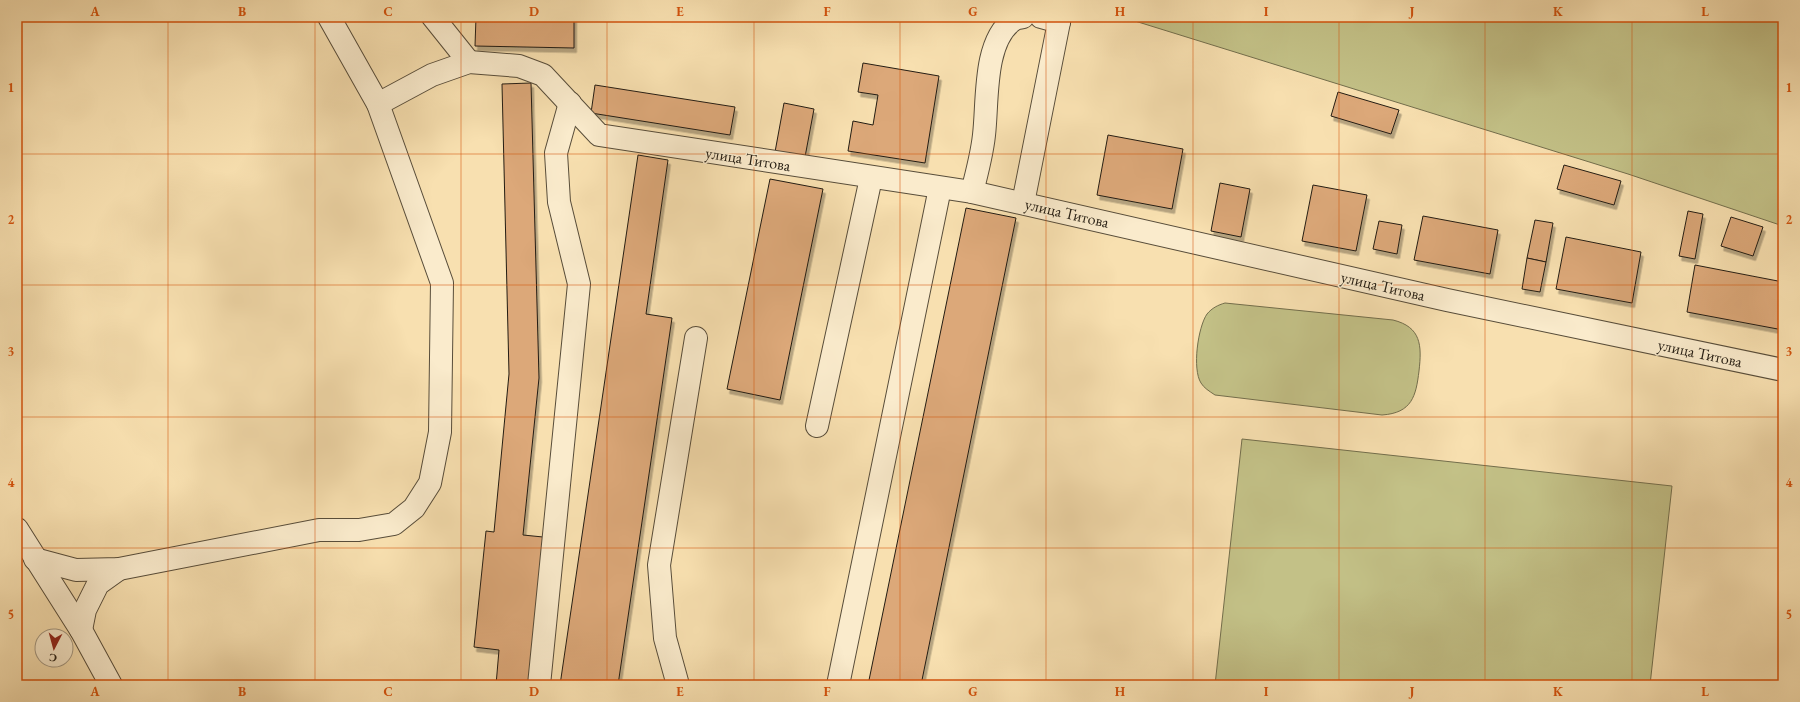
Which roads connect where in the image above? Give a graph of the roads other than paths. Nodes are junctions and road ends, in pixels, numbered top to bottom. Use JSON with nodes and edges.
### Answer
{"nodes":[{"id":1,"x":329,"y":17,"type":"edge"},
{"id":2,"x":433,"y":17,"type":"edge"},
{"id":3,"x":1023,"y":17,"type":"edge"},
{"id":4,"x":1053,"y":19,"type":"edge"},
{"id":5,"x":469,"y":62,"type":"junction"},
{"id":6,"x":378,"y":104,"type":"junction"},
{"id":7,"x":570,"y":104,"type":"junction"},
{"id":8,"x":871,"y":178,"type":"junction"},
{"id":9,"x":940,"y":188,"type":"junction"},
{"id":10,"x":972,"y":192,"type":"junction"},
{"id":11,"x":1023,"y":203,"type":"junction"},
{"id":12,"x":696,"y":338,"type":"dead end"},
{"id":13,"x":1783,"y":370,"type":"edge"},
{"id":14,"x":817,"y":426,"type":"dead end"},
{"id":15,"x":17,"y":528,"type":"edge"},
{"id":16,"x":35,"y":559,"type":"junction"},
{"id":17,"x":119,"y":569,"type":"junction"},
{"id":18,"x":81,"y":630,"type":"junction"},
{"id":19,"x":111,"y":685,"type":"edge"},
{"id":20,"x":539,"y":685,"type":"edge"},
{"id":21,"x":678,"y":685,"type":"edge"},
{"id":22,"x":838,"y":685,"type":"edge"}],
"edges":[{"from":1,"to":6,"type":"street"},
{"from":2,"to":5,"type":"street"},
{"from":3,"to":10,"type":"street"},
{"from":4,"to":11,"type":"street"},
{"from":5,"to":6,"type":"street","name":"улица Титова"},
{"from":5,"to":7,"type":"street","name":"улица Титова"},
{"from":6,"to":17,"type":"street"},
{"from":7,"to":8,"type":"street","name":"улица Титова"},
{"from":7,"to":20,"type":"street"},
{"from":8,"to":9,"type":"street","name":"улица Титова"},
{"from":8,"to":14,"type":"street"},
{"from":9,"to":10,"type":"street","name":"улица Титова"},
{"from":9,"to":22,"type":"street"},
{"from":10,"to":11,"type":"street","name":"улица Титова"},
{"from":11,"to":13,"type":"street","name":"улица Титова"},
{"from":12,"to":21,"type":"street"},
{"from":15,"to":16,"type":"street"},
{"from":16,"to":17,"type":"street"},
{"from":16,"to":18,"type":"street"},
{"from":17,"to":18,"type":"street"},
{"from":18,"to":19,"type":"street"}]}
